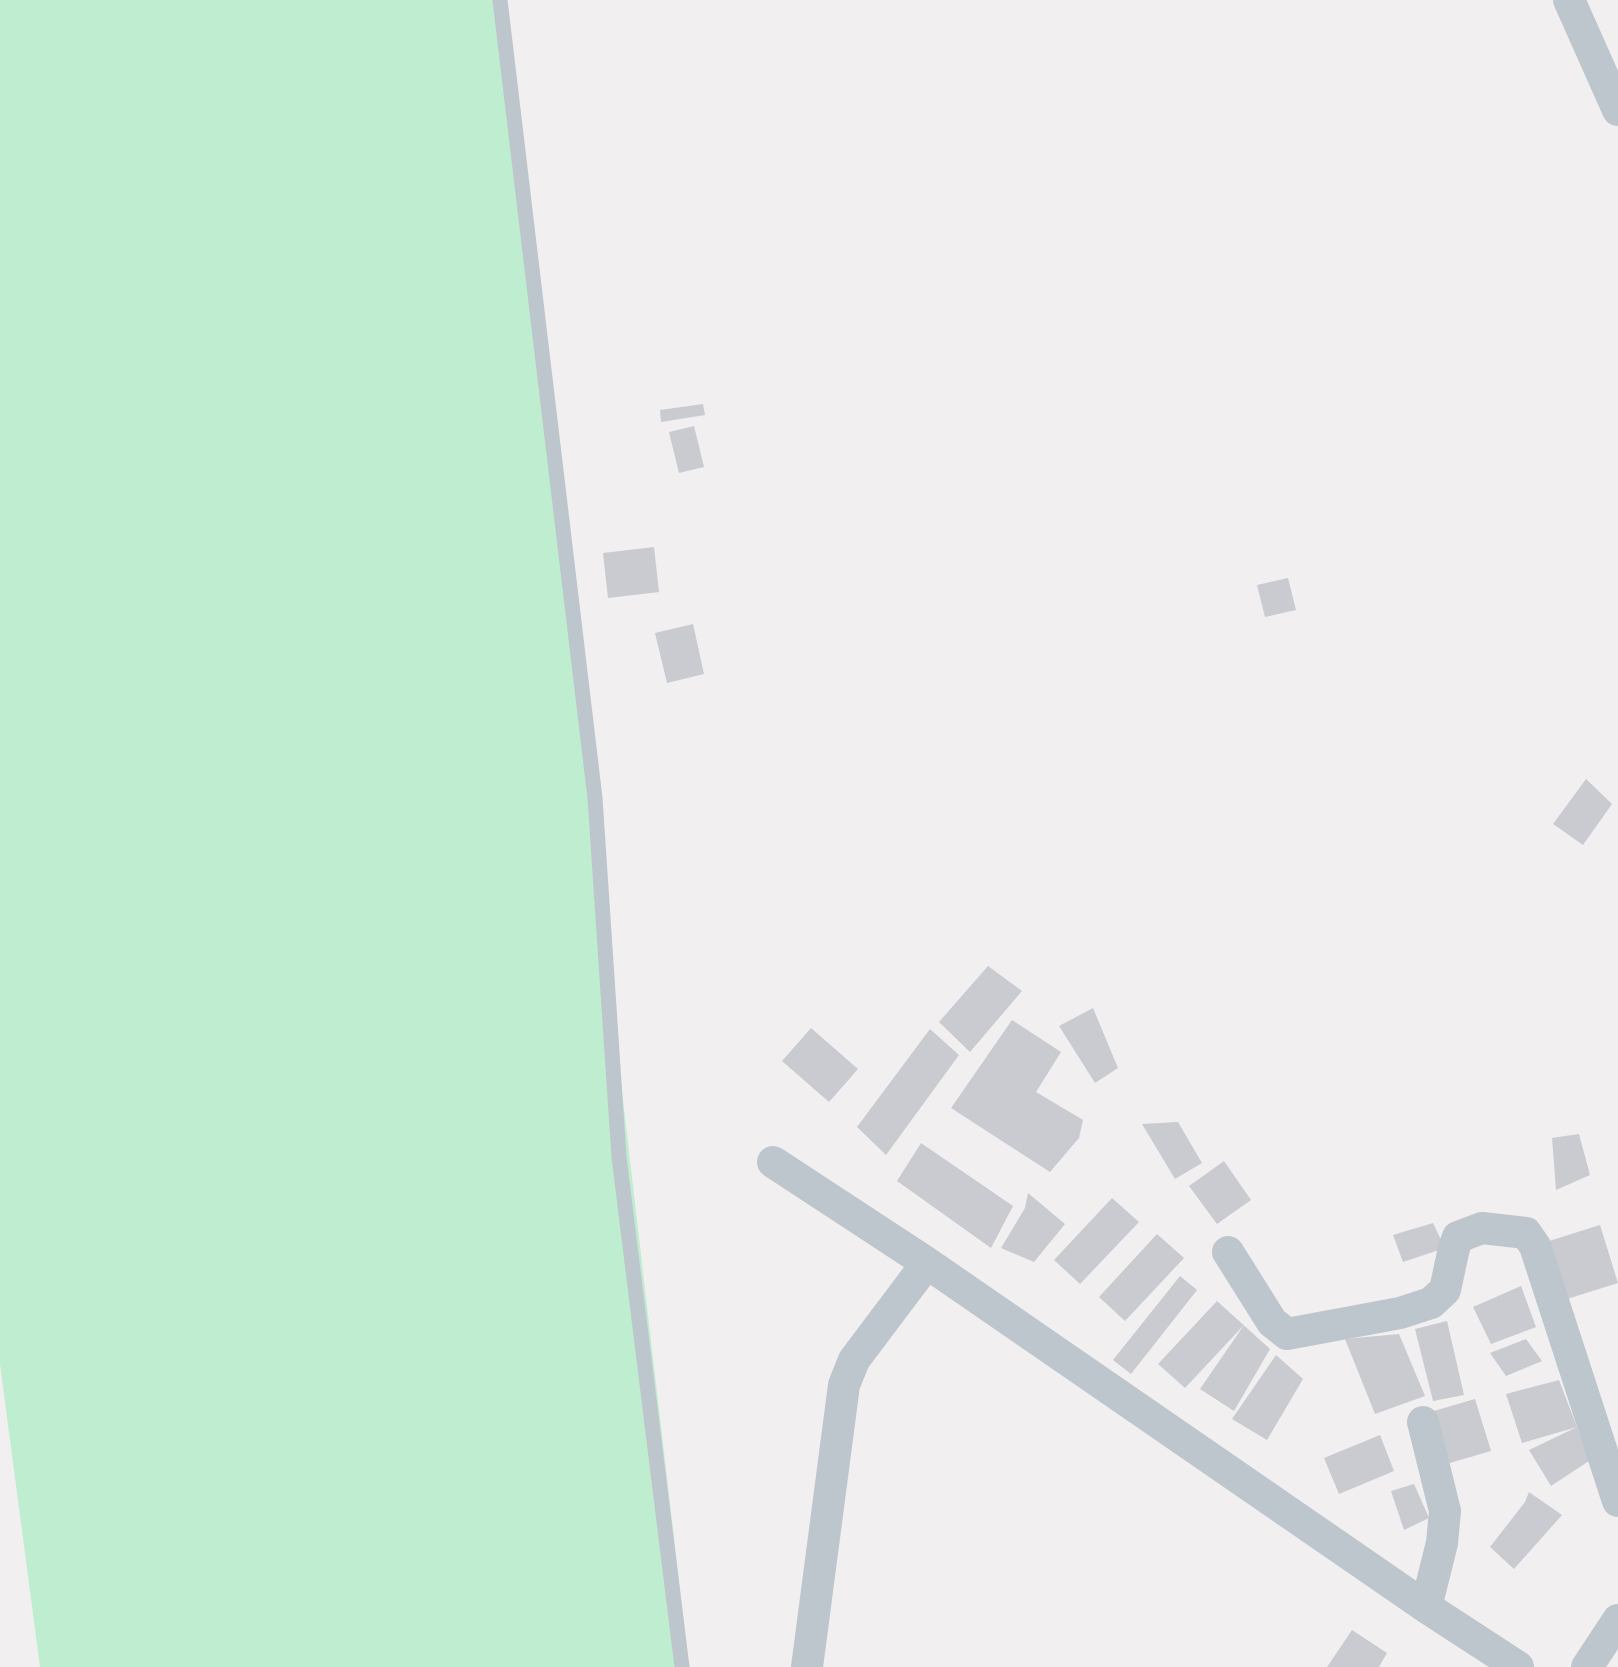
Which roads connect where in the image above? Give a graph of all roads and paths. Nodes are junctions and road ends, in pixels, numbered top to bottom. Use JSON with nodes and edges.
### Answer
{"nodes":[{"id":1,"x":500,"y":0,"type":"edge"},
{"id":2,"x":1569,"y":0,"type":"edge"},
{"id":3,"x":1618,"y":110,"type":"edge"},
{"id":4,"x":773,"y":1162,"type":"dead end"},
{"id":5,"x":1228,"y":1252,"type":"dead end"},
{"id":6,"x":927,"y":1263,"type":"junction"},
{"id":7,"x":1423,"y":1422,"type":"dead end"},
{"id":8,"x":1618,"y":1501,"type":"edge"},
{"id":9,"x":1426,"y":1606,"type":"junction"},
{"id":10,"x":1618,"y":1620,"type":"edge"},
{"id":11,"x":682,"y":1667,"type":"edge"},
{"id":12,"x":807,"y":1667,"type":"edge"},
{"id":13,"x":1518,"y":1667,"type":"edge"},
{"id":14,"x":1587,"y":1667,"type":"edge"}],
"edges":[{"from":1,"to":11,"type":"lane"},
{"from":2,"to":3,"type":"street"},
{"from":4,"to":6,"type":"street"},
{"from":5,"to":8,"type":"street"},
{"from":6,"to":9,"type":"street"},
{"from":6,"to":12,"type":"street"},
{"from":7,"to":9,"type":"street"},
{"from":9,"to":13,"type":"street"},
{"from":10,"to":14,"type":"street"}]}
